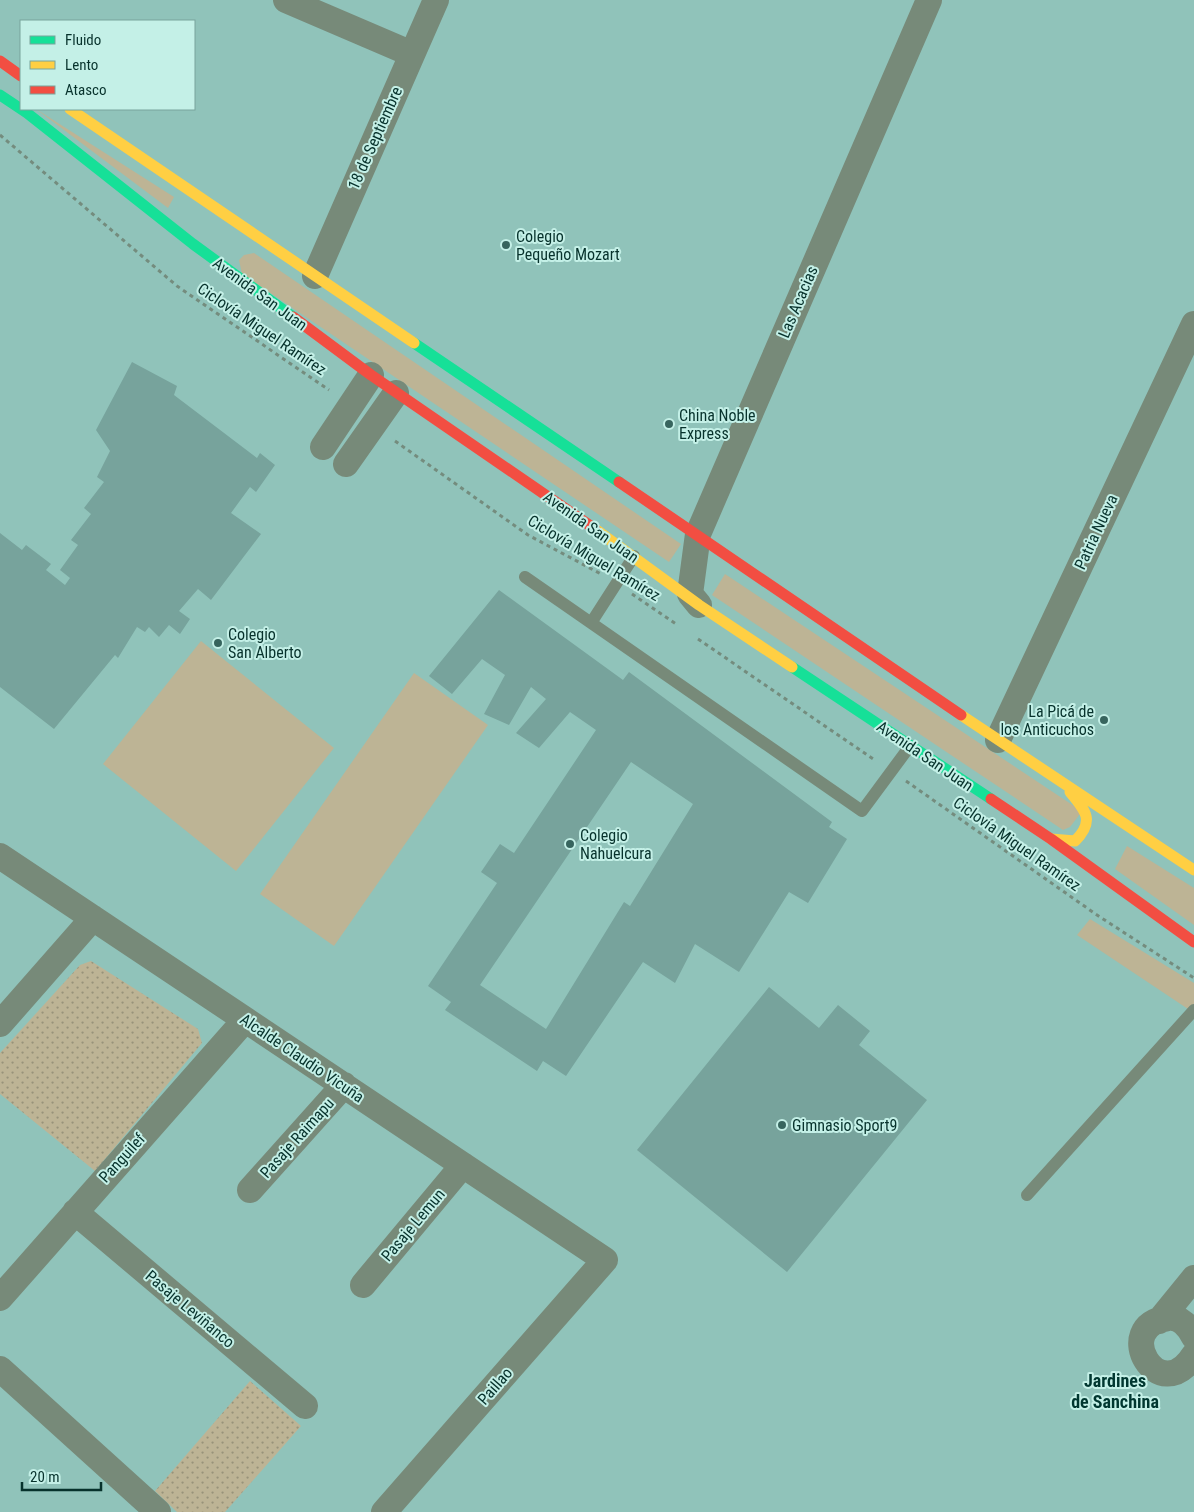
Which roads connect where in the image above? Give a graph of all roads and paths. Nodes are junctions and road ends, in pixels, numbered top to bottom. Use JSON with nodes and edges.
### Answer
{"nodes":[{"id":1,"x":286,"y":0,"type":"edge"},
{"id":2,"x":436,"y":0,"type":"edge"},
{"id":3,"x":929,"y":0,"type":"edge"},
{"id":4,"x":412,"y":54,"type":"junction"},
{"id":5,"x":0,"y":61,"type":"edge"},
{"id":6,"x":20,"y":75,"type":"edge"},
{"id":7,"x":0,"y":95,"type":"edge"},
{"id":8,"x":20,"y":108,"type":"edge"},
{"id":9,"x":22,"y":110,"type":"edge"},
{"id":10,"x":71,"y":110,"type":"edge"},
{"id":11,"x":0,"y":135,"type":"edge"},
{"id":12,"x":196,"y":233,"type":"dead end"},
{"id":13,"x":193,"y":244,"type":"junction"},
{"id":14,"x":315,"y":276,"type":"junction"},
{"id":15,"x":1194,"y":324,"type":"edge"},
{"id":16,"x":371,"y":375,"type":"junction"},
{"id":17,"x":396,"y":393,"type":"junction"},
{"id":18,"x":351,"y":405,"type":"junction"},
{"id":19,"x":374,"y":424,"type":"junction"},
{"id":20,"x":322,"y":447,"type":"dead end"},
{"id":21,"x":346,"y":464,"type":"dead end"},
{"id":22,"x":698,"y":534,"type":"junction"},
{"id":23,"x":634,"y":556,"type":"junction"},
{"id":24,"x":525,"y":576,"type":"dead end"},
{"id":25,"x":616,"y":583,"type":"junction"},
{"id":26,"x":699,"y":605,"type":"junction"},
{"id":27,"x":591,"y":623,"type":"junction"},
{"id":28,"x":682,"y":628,"type":"dead end"},
{"id":29,"x":690,"y":634,"type":"dead end"},
{"id":30,"x":998,"y":740,"type":"junction"},
{"id":31,"x":910,"y":746,"type":"junction"},
{"id":32,"x":892,"y":772,"type":"junction"},
{"id":33,"x":1061,"y":782,"type":"junction"},
{"id":34,"x":1051,"y":839,"type":"junction"},
{"id":35,"x":0,"y":856,"type":"edge"},
{"id":36,"x":1194,"y":870,"type":"edge"},
{"id":37,"x":93,"y":918,"type":"junction"},
{"id":38,"x":1194,"y":942,"type":"edge"},
{"id":39,"x":1194,"y":978,"type":"edge"},
{"id":40,"x":1194,"y":1010,"type":"edge"},
{"id":41,"x":245,"y":1020,"type":"junction"},
{"id":42,"x":0,"y":1024,"type":"edge"},
{"id":43,"x":344,"y":1086,"type":"junction"},
{"id":44,"x":463,"y":1165,"type":"junction"},
{"id":45,"x":250,"y":1190,"type":"dead end"},
{"id":46,"x":1027,"y":1196,"type":"dead end"},
{"id":47,"x":74,"y":1212,"type":"junction"},
{"id":48,"x":605,"y":1260,"type":"joint"},
{"id":49,"x":1194,"y":1278,"type":"edge"},
{"id":50,"x":363,"y":1285,"type":"dead end"},
{"id":51,"x":0,"y":1298,"type":"edge"},
{"id":52,"x":1159,"y":1321,"type":"junction"},
{"id":53,"x":1194,"y":1337,"type":"edge"},
{"id":54,"x":1194,"y":1355,"type":"edge"},
{"id":55,"x":0,"y":1369,"type":"edge"},
{"id":56,"x":305,"y":1406,"type":"dead end"},
{"id":57,"x":158,"y":1512,"type":"edge"},
{"id":58,"x":384,"y":1512,"type":"edge"}],
"edges":[{"from":1,"to":4,"type":"street"},
{"from":2,"to":4,"type":"street","name":"18 de Septiembre"},
{"from":3,"to":22,"type":"street","name":"Las Acacias"},
{"from":4,"to":14,"type":"street","name":"18 de Septiembre"},
{"from":5,"to":6,"type":"main road"},
{"from":7,"to":8,"type":"main road","name":"Avenida San Juan"},
{"from":9,"to":13,"type":"main road","name":"Avenida San Juan"},
{"from":10,"to":14,"type":"main road"},
{"from":11,"to":18,"type":"path","name":"Ciclovía Miguel Ramírez"},
{"from":12,"to":13,"type":"main road"},
{"from":13,"to":16,"type":"main road","name":"Avenida San Juan"},
{"from":14,"to":22,"type":"main road"},
{"from":15,"to":30,"type":"street","name":"Patria Nueva"},
{"from":16,"to":17,"type":"main road","name":"Avenida San Juan"},
{"from":16,"to":18,"type":"street"},
{"from":17,"to":19,"type":"street"},
{"from":17,"to":23,"type":"main road","name":"Avenida San Juan"},
{"from":18,"to":20,"type":"street"},
{"from":19,"to":21,"type":"street"},
{"from":19,"to":25,"type":"path","name":"Ciclovía Miguel Ramírez"},
{"from":22,"to":26,"type":"street","name":"Las Acacias"},
{"from":22,"to":30,"type":"main road"},
{"from":23,"to":25,"type":"lane"},
{"from":23,"to":26,"type":"main road","name":"Avenida San Juan"},
{"from":24,"to":27,"type":"lane"},
{"from":25,"to":27,"type":"lane"},
{"from":25,"to":28,"type":"path","name":"Ciclovía Miguel Ramírez"},
{"from":26,"to":31,"type":"main road","name":"Avenida San Juan"},
{"from":27,"to":32,"type":"lane"},
{"from":29,"to":32,"type":"path","name":"Ciclovía Miguel Ramírez"},
{"from":30,"to":33,"type":"main road"},
{"from":31,"to":32,"type":"lane"},
{"from":31,"to":34,"type":"main road","name":"Avenida San Juan"},
{"from":32,"to":39,"type":"path","name":"Ciclovía Miguel Ramírez"},
{"from":33,"to":34,"type":"main road"},
{"from":33,"to":36,"type":"main road"},
{"from":34,"to":38,"type":"main road","name":"Avenida San Juan"},
{"from":35,"to":37,"type":"street","name":"Alcalde Claudio Vicuña"},
{"from":37,"to":41,"type":"street","name":"Alcalde Claudio Vicuña"},
{"from":37,"to":42,"type":"street"},
{"from":40,"to":46,"type":"lane"},
{"from":41,"to":43,"type":"street","name":"Alcalde Claudio Vicuña"},
{"from":41,"to":47,"type":"street","name":"Panguilef"},
{"from":43,"to":44,"type":"street","name":"Alcalde Claudio Vicuña"},
{"from":43,"to":45,"type":"street","name":"Pasaje Raimapu"},
{"from":44,"to":48,"type":"street","name":"Alcalde Claudio Vicuña"},
{"from":44,"to":50,"type":"street","name":"Pasaje Lemun"},
{"from":47,"to":51,"type":"street","name":"Panguilef"},
{"from":47,"to":56,"type":"street","name":"Pasaje Leviñanco"},
{"from":48,"to":58,"type":"street","name":"Paillao"},
{"from":49,"to":52,"type":"street"},
{"from":52,"to":53,"type":"street"},
{"from":52,"to":54,"type":"street"},
{"from":55,"to":57,"type":"street"}]}
